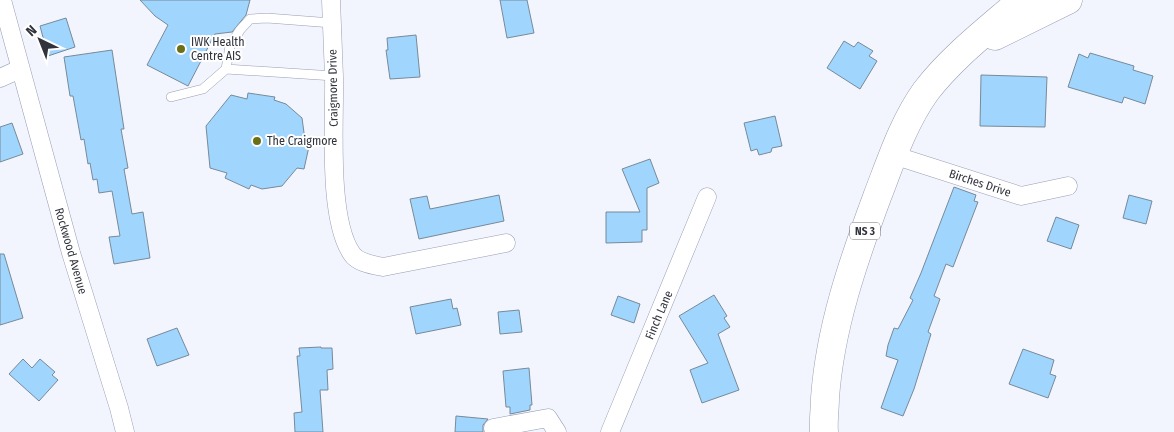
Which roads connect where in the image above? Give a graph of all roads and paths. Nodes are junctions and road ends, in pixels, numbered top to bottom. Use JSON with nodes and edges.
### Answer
{"nodes":[{"id":1,"x":2,"y":0,"type":"edge"},
{"id":2,"x":331,"y":0,"type":"edge"},
{"id":3,"x":1022,"y":0,"type":"edge"},
{"id":4,"x":1068,"y":0,"type":"edge"},
{"id":5,"x":332,"y":23,"type":"junction"},
{"id":6,"x":962,"y":52,"type":"junction"},
{"id":7,"x":20,"y":69,"type":"junction"},
{"id":8,"x":226,"y":69,"type":"junction"},
{"id":9,"x":334,"y":76,"type":"junction"},
{"id":10,"x":0,"y":78,"type":"edge"},
{"id":11,"x":171,"y":97,"type":"dead end"},
{"id":12,"x":893,"y":155,"type":"junction"},
{"id":13,"x":1068,"y":186,"type":"dead end"},
{"id":14,"x":707,"y":197,"type":"dead end"},
{"id":15,"x":506,"y":243,"type":"dead end"},
{"id":16,"x":493,"y":428,"type":"dead end"},
{"id":17,"x":822,"y":431,"type":"edge"},
{"id":18,"x":125,"y":432,"type":"edge"},
{"id":19,"x":557,"y":432,"type":"edge"},
{"id":20,"x":610,"y":432,"type":"edge"}],
"edges":[{"from":1,"to":7,"type":"street","name":"Rockwood Avenue"},
{"from":2,"to":5,"type":"street","name":"Craigmore Drive"},
{"from":3,"to":6,"type":"main road","number":"NS 3"},
{"from":4,"to":6,"type":"main road","number":"NS 3"},
{"from":5,"to":8,"type":"lane"},
{"from":5,"to":9,"type":"street","name":"Craigmore Drive"},
{"from":6,"to":12,"type":"main road","number":"NS 3"},
{"from":7,"to":10,"type":"street"},
{"from":7,"to":18,"type":"street","name":"Rockwood Avenue"},
{"from":8,"to":9,"type":"lane"},
{"from":8,"to":11,"type":"lane"},
{"from":9,"to":15,"type":"street","name":"Craigmore Drive"},
{"from":12,"to":13,"type":"street","name":"Birches Drive"},
{"from":12,"to":17,"type":"main road","number":"NS 3"},
{"from":14,"to":20,"type":"street","name":"Finch Lane"},
{"from":16,"to":19,"type":"street"}]}
